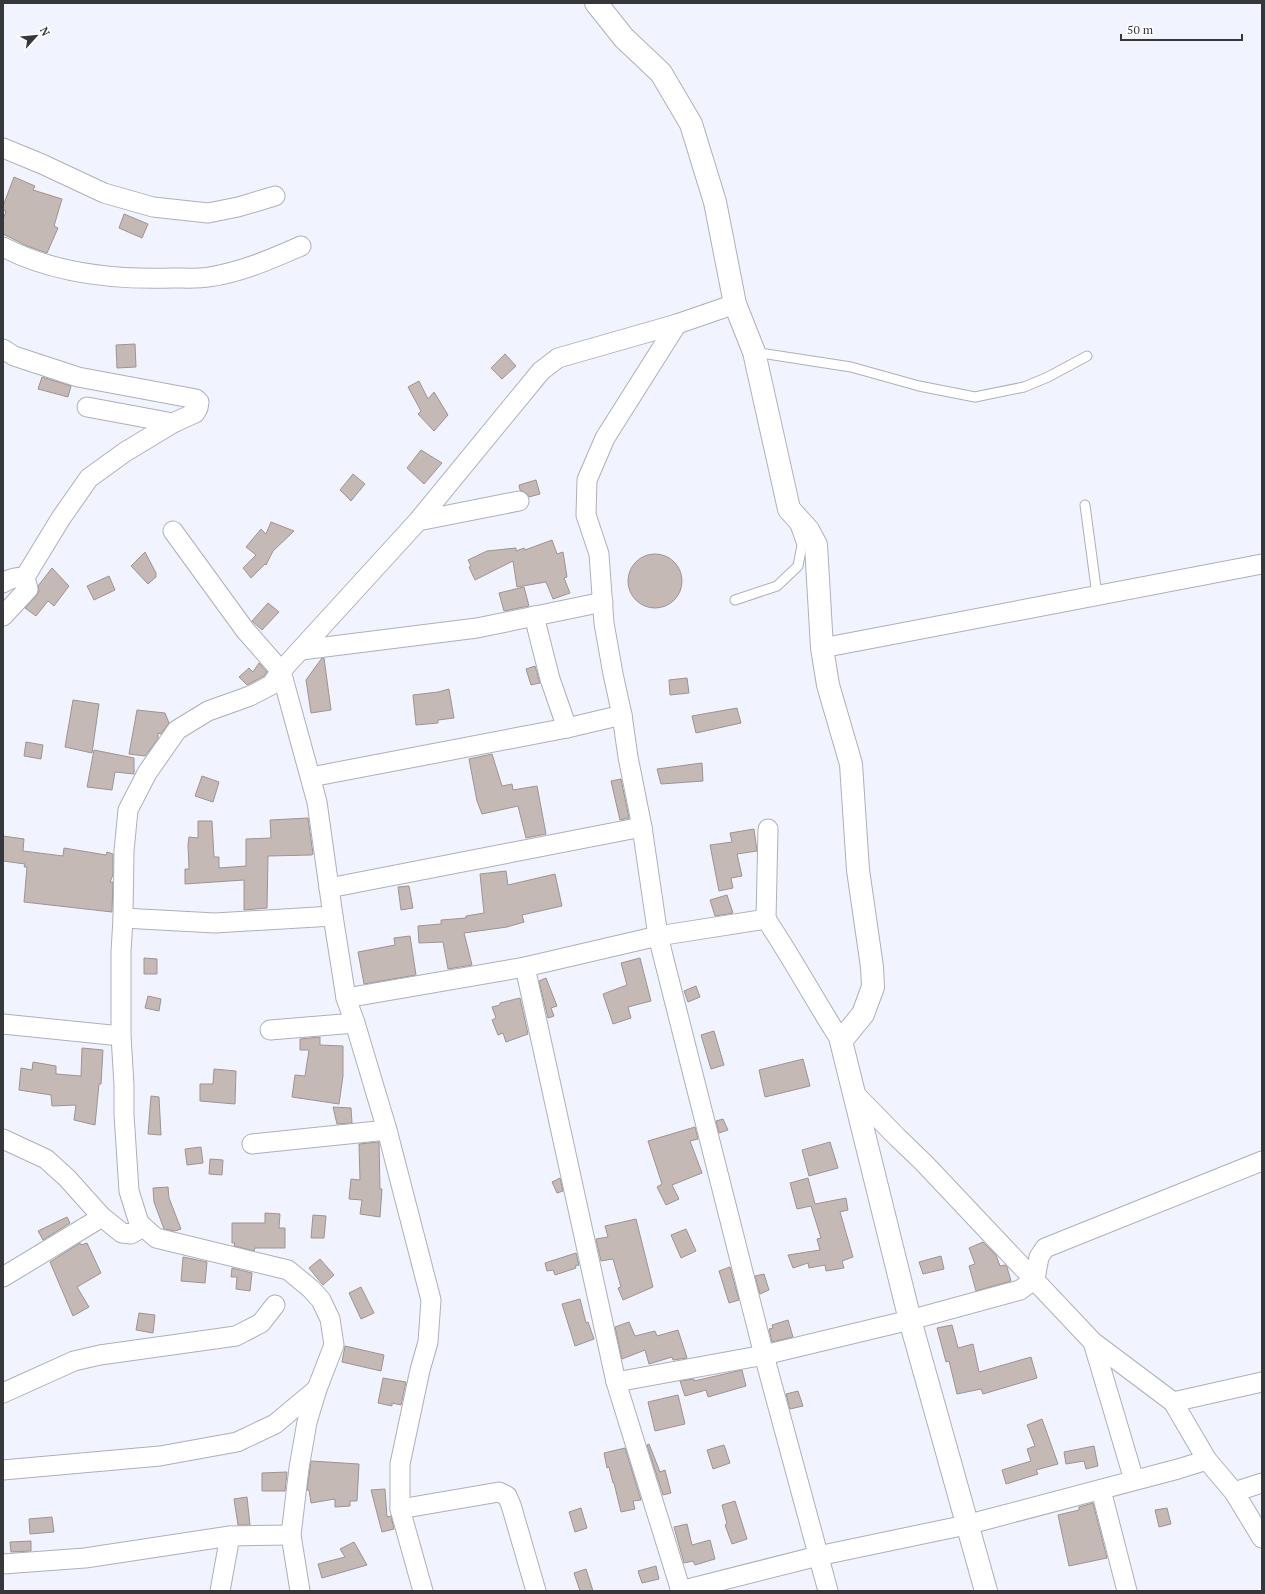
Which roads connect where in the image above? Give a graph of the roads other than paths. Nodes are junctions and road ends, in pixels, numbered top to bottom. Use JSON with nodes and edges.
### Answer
{"nodes":[{"id":1,"x":596,"y":3,"type":"edge"},
{"id":2,"x":3,"y":148,"type":"edge"},
{"id":3,"x":275,"y":196,"type":"dead end"},
{"id":4,"x":302,"y":246,"type":"dead end"},
{"id":5,"x":3,"y":247,"type":"edge"},
{"id":6,"x":735,"y":304,"type":"junction"},
{"id":7,"x":677,"y":324,"type":"junction"},
{"id":8,"x":3,"y":349,"type":"edge"},
{"id":9,"x":754,"y":352,"type":"junction"},
{"id":10,"x":1087,"y":356,"type":"dead end"},
{"id":11,"x":87,"y":407,"type":"dead end"},
{"id":12,"x":173,"y":423,"type":"junction"},
{"id":13,"x":519,"y":501,"type":"dead end"},
{"id":14,"x":1085,"y":506,"type":"dead end"},
{"id":15,"x":789,"y":509,"type":"junction"},
{"id":16,"x":418,"y":521,"type":"junction"},
{"id":17,"x":173,"y":531,"type":"dead end"},
{"id":18,"x":1262,"y":564,"type":"edge"},
{"id":19,"x":25,"y":577,"type":"junction"},
{"id":20,"x":3,"y":583,"type":"edge"},
{"id":21,"x":1097,"y":595,"type":"junction"},
{"id":22,"x":735,"y":600,"type":"dead end"},
{"id":23,"x":603,"y":602,"type":"junction"},
{"id":24,"x":3,"y":616,"type":"edge"},
{"id":25,"x":534,"y":616,"type":"junction"},
{"id":26,"x":822,"y":648,"type":"junction"},
{"id":27,"x":301,"y":650,"type":"junction"},
{"id":28,"x":282,"y":671,"type":"junction"},
{"id":29,"x":622,"y":715,"type":"junction"},
{"id":30,"x":567,"y":728,"type":"junction"},
{"id":31,"x":311,"y":777,"type":"junction"},
{"id":32,"x":642,"y":827,"type":"junction"},
{"id":33,"x":768,"y":829,"type":"dead end"},
{"id":34,"x":329,"y":888,"type":"junction"},
{"id":35,"x":333,"y":916,"type":"junction"},
{"id":36,"x":123,"y":918,"type":"junction"},
{"id":37,"x":766,"y":919,"type":"junction"},
{"id":38,"x":658,"y":936,"type":"junction"},
{"id":39,"x":525,"y":967,"type":"junction"},
{"id":40,"x":346,"y":998,"type":"junction"},
{"id":41,"x":355,"y":1023,"type":"junction"},
{"id":42,"x":3,"y":1024,"type":"edge"},
{"id":43,"x":270,"y":1030,"type":"dead end"},
{"id":44,"x":121,"y":1036,"type":"junction"},
{"id":45,"x":841,"y":1041,"type":"junction"},
{"id":46,"x":854,"y":1092,"type":"junction"},
{"id":47,"x":387,"y":1130,"type":"junction"},
{"id":48,"x":5,"y":1142,"type":"edge"},
{"id":49,"x":252,"y":1144,"type":"dead end"},
{"id":50,"x":1262,"y":1160,"type":"edge"},
{"id":51,"x":102,"y":1217,"type":"junction"},
{"id":52,"x":139,"y":1223,"type":"junction"},
{"id":53,"x":3,"y":1277,"type":"edge"},
{"id":54,"x":1035,"y":1279,"type":"junction"},
{"id":55,"x":275,"y":1305,"type":"dead end"},
{"id":56,"x":910,"y":1320,"type":"junction"},
{"id":57,"x":1093,"y":1342,"type":"junction"},
{"id":58,"x":764,"y":1355,"type":"junction"},
{"id":59,"x":616,"y":1382,"type":"junction"},
{"id":60,"x":1262,"y":1382,"type":"edge"},
{"id":61,"x":317,"y":1389,"type":"junction"},
{"id":62,"x":3,"y":1393,"type":"edge"},
{"id":63,"x":1173,"y":1402,"type":"junction"},
{"id":64,"x":1207,"y":1460,"type":"junction"},
{"id":65,"x":3,"y":1470,"type":"edge"},
{"id":66,"x":1134,"y":1480,"type":"junction"},
{"id":67,"x":1262,"y":1484,"type":"edge"},
{"id":68,"x":1101,"y":1490,"type":"junction"},
{"id":69,"x":1234,"y":1492,"type":"junction"},
{"id":70,"x":400,"y":1509,"type":"junction"},
{"id":71,"x":966,"y":1525,"type":"junction"},
{"id":72,"x":291,"y":1535,"type":"junction"},
{"id":73,"x":230,"y":1536,"type":"junction"},
{"id":74,"x":1262,"y":1538,"type":"edge"},
{"id":75,"x":818,"y":1556,"type":"junction"},
{"id":76,"x":3,"y":1564,"type":"edge"},
{"id":77,"x":220,"y":1591,"type":"edge"},
{"id":78,"x":300,"y":1591,"type":"edge"},
{"id":79,"x":423,"y":1591,"type":"edge"},
{"id":80,"x":536,"y":1591,"type":"edge"},
{"id":81,"x":681,"y":1591,"type":"edge"},
{"id":82,"x":828,"y":1591,"type":"edge"},
{"id":83,"x":986,"y":1591,"type":"edge"},
{"id":84,"x":1127,"y":1591,"type":"edge"}],
"edges":[{"from":1,"to":6,"type":"street"},
{"from":2,"to":3,"type":"street"},
{"from":4,"to":5,"type":"street"},
{"from":6,"to":7,"type":"street"},
{"from":6,"to":9,"type":"street"},
{"from":7,"to":16,"type":"street"},
{"from":7,"to":23,"type":"street"},
{"from":8,"to":12,"type":"street"},
{"from":9,"to":10,"type":"lane"},
{"from":9,"to":15,"type":"street"},
{"from":11,"to":12,"type":"street"},
{"from":12,"to":19,"type":"street"},
{"from":13,"to":16,"type":"street"},
{"from":14,"to":21,"type":"lane"},
{"from":15,"to":22,"type":"lane"},
{"from":15,"to":26,"type":"street"},
{"from":16,"to":27,"type":"street"},
{"from":17,"to":28,"type":"street"},
{"from":18,"to":21,"type":"street"},
{"from":19,"to":20,"type":"street"},
{"from":19,"to":24,"type":"street"},
{"from":21,"to":26,"type":"street"},
{"from":23,"to":25,"type":"street"},
{"from":23,"to":29,"type":"street"},
{"from":25,"to":27,"type":"street"},
{"from":25,"to":30,"type":"street"},
{"from":26,"to":45,"type":"street"},
{"from":27,"to":28,"type":"street"},
{"from":28,"to":31,"type":"street"},
{"from":28,"to":36,"type":"street"},
{"from":29,"to":30,"type":"street"},
{"from":29,"to":32,"type":"street"},
{"from":30,"to":31,"type":"street"},
{"from":31,"to":34,"type":"street"},
{"from":32,"to":34,"type":"street"},
{"from":32,"to":38,"type":"street"},
{"from":33,"to":37,"type":"street"},
{"from":34,"to":35,"type":"street"},
{"from":35,"to":36,"type":"street"},
{"from":35,"to":40,"type":"street"},
{"from":36,"to":44,"type":"street"},
{"from":37,"to":38,"type":"street"},
{"from":37,"to":45,"type":"street"},
{"from":38,"to":39,"type":"street"},
{"from":38,"to":58,"type":"street"},
{"from":39,"to":40,"type":"street"},
{"from":39,"to":59,"type":"street"},
{"from":40,"to":41,"type":"street"},
{"from":41,"to":43,"type":"street"},
{"from":41,"to":47,"type":"street"},
{"from":42,"to":44,"type":"street"},
{"from":44,"to":52,"type":"street"},
{"from":45,"to":46,"type":"street"},
{"from":46,"to":54,"type":"street"},
{"from":46,"to":56,"type":"street"},
{"from":47,"to":49,"type":"street"},
{"from":47,"to":70,"type":"street"},
{"from":48,"to":51,"type":"street"},
{"from":50,"to":54,"type":"street"},
{"from":51,"to":52,"type":"street"},
{"from":51,"to":53,"type":"street"},
{"from":52,"to":61,"type":"street"},
{"from":54,"to":56,"type":"street"},
{"from":54,"to":57,"type":"street"},
{"from":55,"to":62,"type":"street"},
{"from":56,"to":58,"type":"street"},
{"from":56,"to":71,"type":"street"},
{"from":57,"to":63,"type":"street"},
{"from":57,"to":66,"type":"street"},
{"from":58,"to":59,"type":"street"},
{"from":58,"to":75,"type":"street"},
{"from":59,"to":81,"type":"street"},
{"from":60,"to":63,"type":"street"},
{"from":61,"to":65,"type":"street"},
{"from":61,"to":72,"type":"street"},
{"from":63,"to":64,"type":"street"},
{"from":64,"to":66,"type":"street"},
{"from":64,"to":69,"type":"street"},
{"from":66,"to":68,"type":"street"},
{"from":67,"to":69,"type":"street"},
{"from":68,"to":71,"type":"street"},
{"from":68,"to":84,"type":"street"},
{"from":69,"to":74,"type":"street"},
{"from":70,"to":79,"type":"street"},
{"from":70,"to":80,"type":"street"},
{"from":71,"to":75,"type":"street"},
{"from":71,"to":83,"type":"street"},
{"from":72,"to":73,"type":"street"},
{"from":72,"to":78,"type":"street"},
{"from":73,"to":76,"type":"street"},
{"from":73,"to":77,"type":"street"},
{"from":75,"to":81,"type":"street"},
{"from":75,"to":82,"type":"street"}]}
